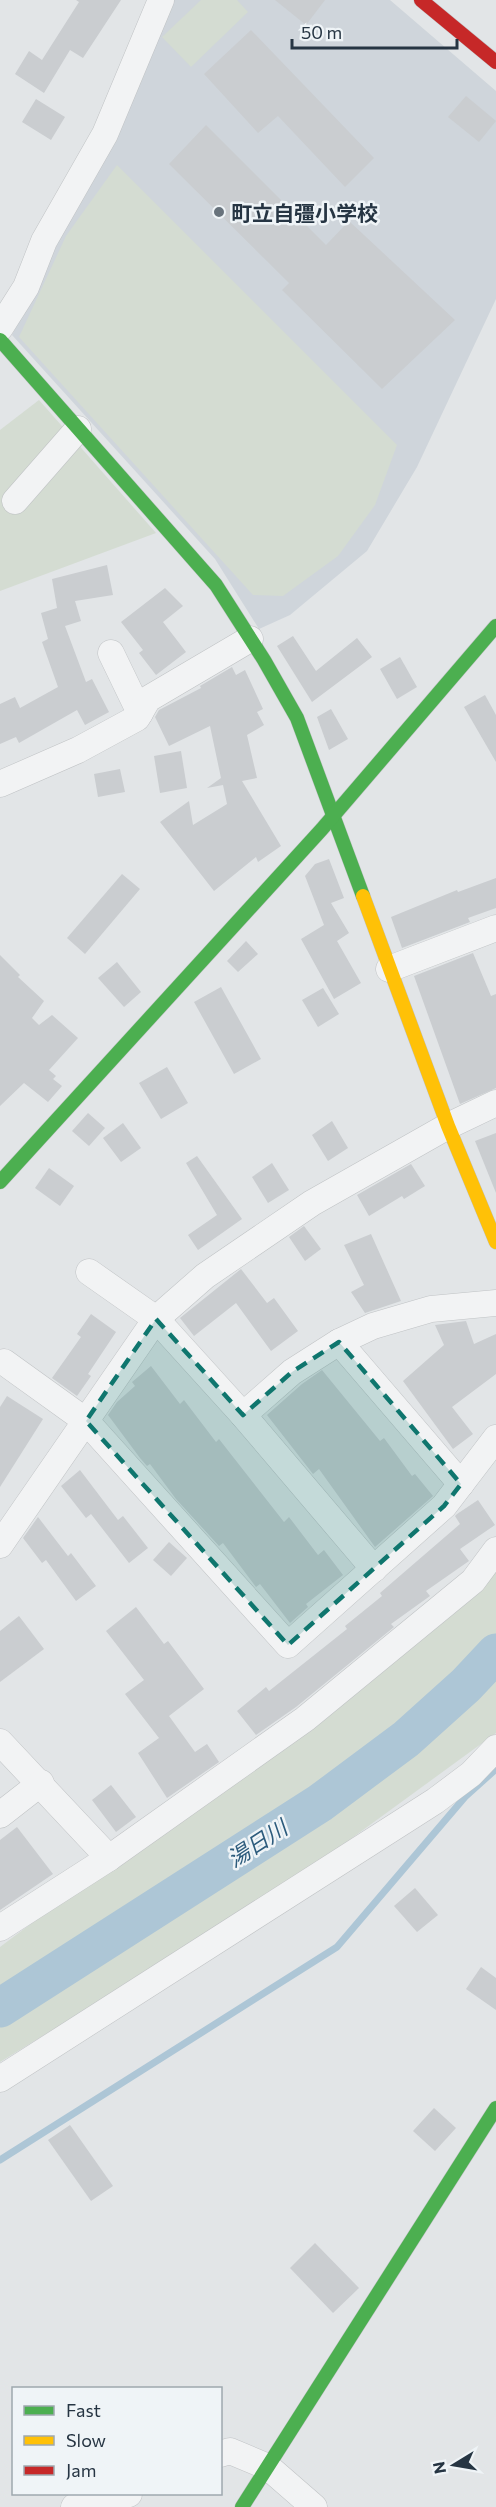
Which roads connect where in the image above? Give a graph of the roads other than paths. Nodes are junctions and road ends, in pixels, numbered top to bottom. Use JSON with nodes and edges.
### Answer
{"nodes":[{"id":1,"x":161,"y":0,"type":"edge"},
{"id":2,"x":421,"y":0,"type":"edge"},
{"id":3,"x":496,"y":62,"type":"edge"},
{"id":4,"x":0,"y":328,"type":"edge"},
{"id":5,"x":0,"y":340,"type":"edge"},
{"id":6,"x":78,"y":429,"type":"junction"},
{"id":7,"x":15,"y":501,"type":"dead end"},
{"id":8,"x":496,"y":626,"type":"edge"},
{"id":9,"x":250,"y":639,"type":"junction"},
{"id":10,"x":111,"y":653,"type":"dead end"},
{"id":11,"x":140,"y":713,"type":"junction"},
{"id":12,"x":0,"y":784,"type":"edge"},
{"id":13,"x":332,"y":816,"type":"junction"},
{"id":14,"x":496,"y":928,"type":"edge"},
{"id":15,"x":389,"y":969,"type":"junction"},
{"id":16,"x":496,"y":1103,"type":"edge"},
{"id":17,"x":448,"y":1126,"type":"junction"},
{"id":18,"x":0,"y":1182,"type":"edge"},
{"id":19,"x":496,"y":1242,"type":"edge"},
{"id":20,"x":89,"y":1272,"type":"dead end"},
{"id":21,"x":496,"y":1303,"type":"edge"},
{"id":22,"x":156,"y":1319,"type":"junction"},
{"id":23,"x":339,"y":1342,"type":"junction"},
{"id":24,"x":4,"y":1362,"type":"dead end"},
{"id":25,"x":243,"y":1415,"type":"junction"},
{"id":26,"x":86,"y":1420,"type":"junction"},
{"id":27,"x":496,"y":1438,"type":"edge"},
{"id":28,"x":461,"y":1484,"type":"junction"},
{"id":29,"x":0,"y":1545,"type":"edge"},
{"id":30,"x":496,"y":1550,"type":"edge"},
{"id":31,"x":374,"y":1569,"type":"junction"},
{"id":32,"x":0,"y":1742,"type":"edge"},
{"id":33,"x":496,"y":1748,"type":"edge"},
{"id":34,"x":41,"y":1783,"type":"junction"},
{"id":35,"x":0,"y":1815,"type":"edge"},
{"id":36,"x":110,"y":1858,"type":"junction"},
{"id":37,"x":0,"y":1928,"type":"edge"},
{"id":38,"x":0,"y":2079,"type":"edge"},
{"id":39,"x":496,"y":2108,"type":"edge"},
{"id":40,"x":222,"y":2453,"type":"edge"},
{"id":41,"x":268,"y":2467,"type":"junction"},
{"id":42,"x":121,"y":2495,"type":"edge"},
{"id":43,"x":74,"y":2507,"type":"edge"},
{"id":44,"x":242,"y":2507,"type":"edge"},
{"id":45,"x":314,"y":2507,"type":"edge"}],
"edges":[{"from":1,"to":4,"type":"street"},
{"from":2,"to":3,"type":"street"},
{"from":5,"to":6,"type":"street"},
{"from":6,"to":7,"type":"street"},
{"from":6,"to":9,"type":"street"},
{"from":8,"to":13,"type":"street"},
{"from":9,"to":11,"type":"street"},
{"from":9,"to":13,"type":"street"},
{"from":10,"to":11,"type":"street"},
{"from":11,"to":12,"type":"street"},
{"from":13,"to":15,"type":"street"},
{"from":13,"to":18,"type":"street"},
{"from":14,"to":15,"type":"street"},
{"from":15,"to":17,"type":"street"},
{"from":16,"to":17,"type":"street"},
{"from":17,"to":19,"type":"street"},
{"from":17,"to":22,"type":"street"},
{"from":20,"to":22,"type":"street"},
{"from":21,"to":23,"type":"street"},
{"from":22,"to":25,"type":"street"},
{"from":22,"to":26,"type":"street"},
{"from":23,"to":25,"type":"street"},
{"from":23,"to":28,"type":"street"},
{"from":24,"to":26,"type":"street"},
{"from":25,"to":31,"type":"street"},
{"from":26,"to":29,"type":"street"},
{"from":26,"to":31,"type":"street"},
{"from":27,"to":28,"type":"street"},
{"from":28,"to":31,"type":"street"},
{"from":30,"to":36,"type":"street"},
{"from":32,"to":34,"type":"street"},
{"from":33,"to":38,"type":"street"},
{"from":34,"to":35,"type":"street"},
{"from":34,"to":36,"type":"street"},
{"from":36,"to":37,"type":"street"},
{"from":39,"to":41,"type":"street"},
{"from":40,"to":41,"type":"street"},
{"from":41,"to":44,"type":"street"},
{"from":41,"to":45,"type":"street"},
{"from":42,"to":43,"type":"street"}]}
